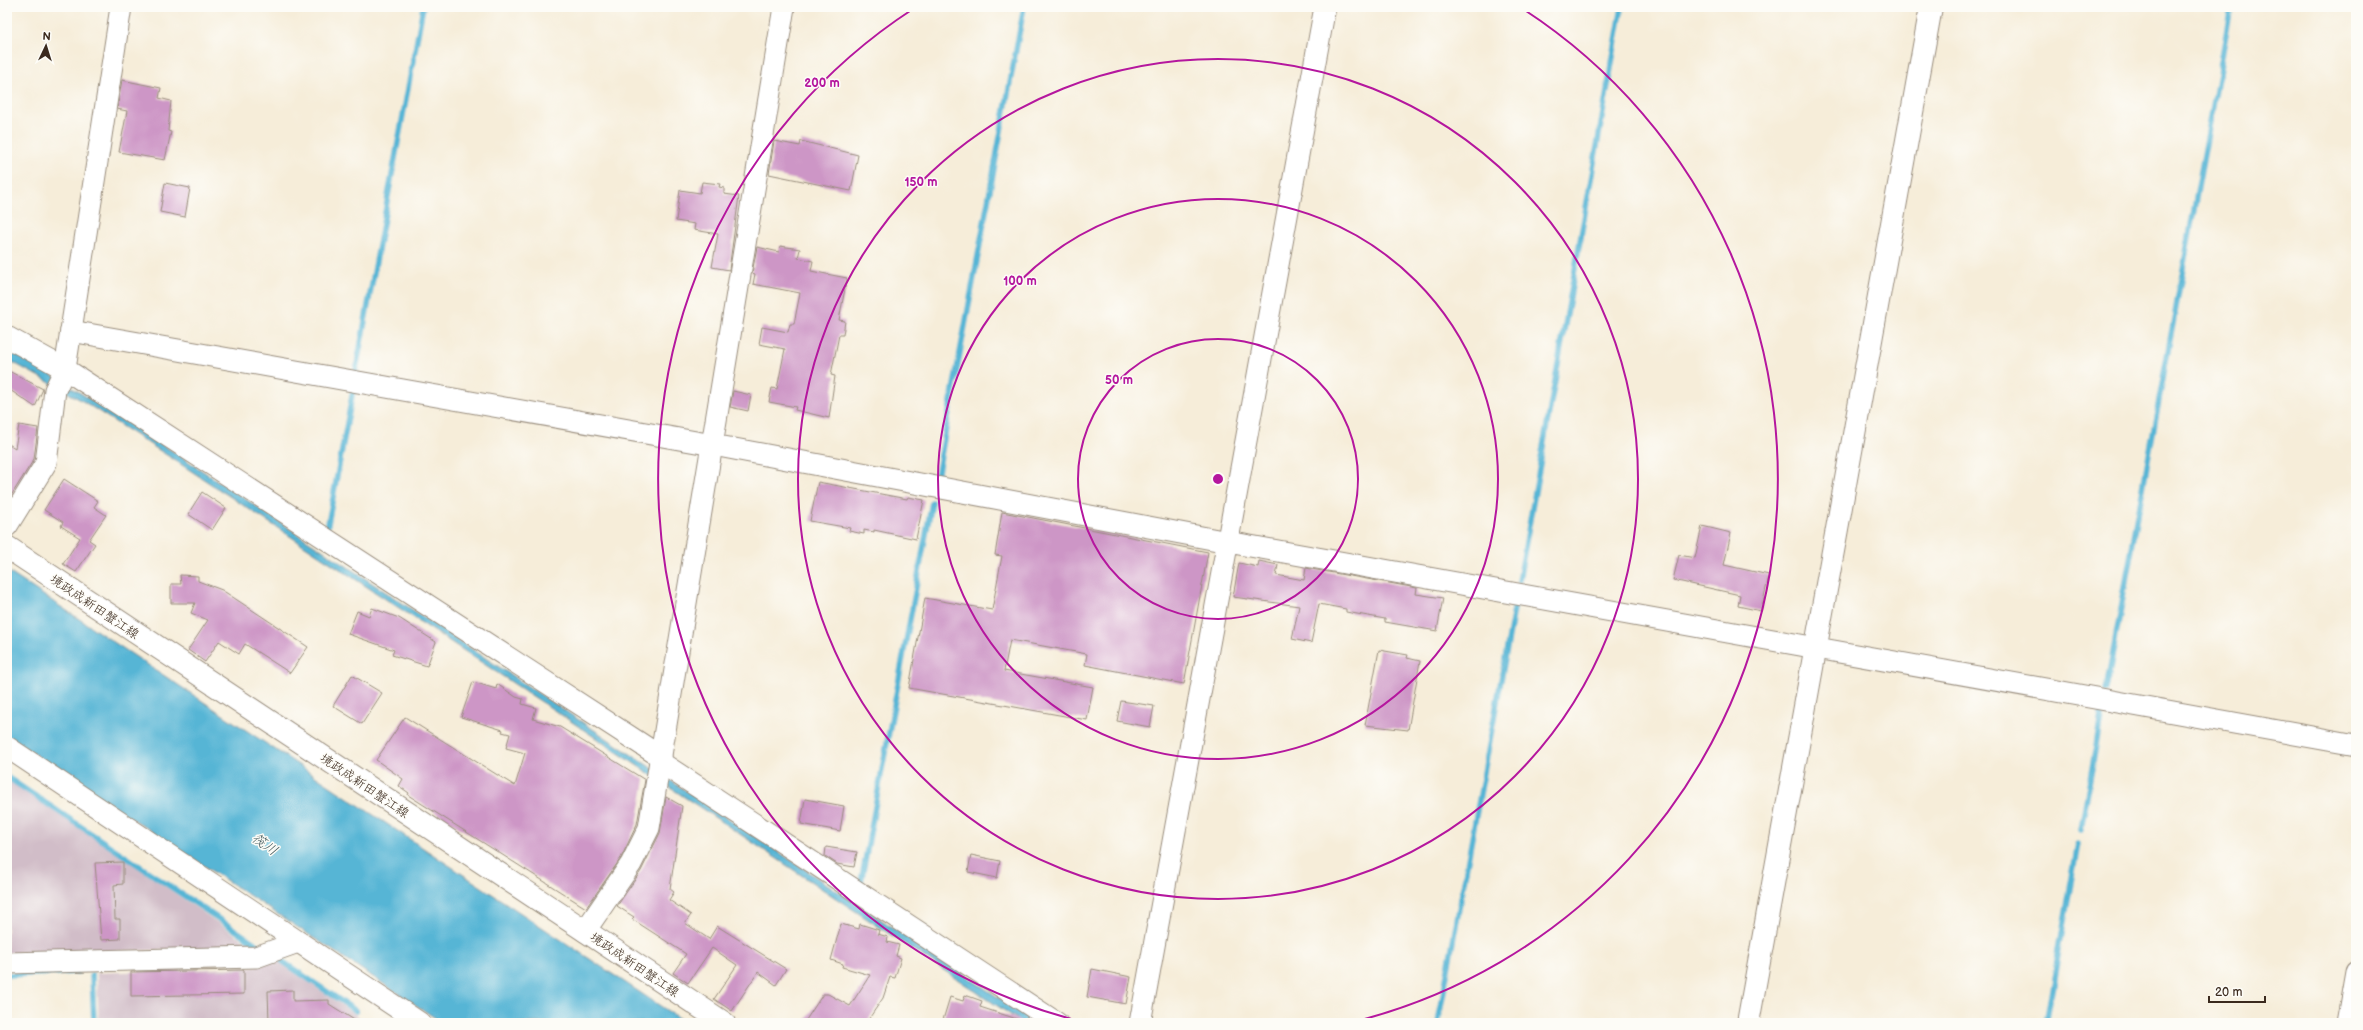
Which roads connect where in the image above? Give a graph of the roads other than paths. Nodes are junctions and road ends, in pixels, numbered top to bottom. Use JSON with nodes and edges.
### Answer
{"nodes":[{"id":1,"x":121,"y":7,"type":"edge"},
{"id":2,"x":784,"y":7,"type":"edge"},
{"id":3,"x":1325,"y":7,"type":"edge"},
{"id":4,"x":1931,"y":7,"type":"edge"},
{"id":5,"x":71,"y":331,"type":"junction"},
{"id":6,"x":7,"y":337,"type":"edge"},
{"id":7,"x":65,"y":369,"type":"junction"},
{"id":8,"x":713,"y":446,"type":"junction"},
{"id":9,"x":7,"y":526,"type":"edge"},
{"id":10,"x":1228,"y":542,"type":"junction"},
{"id":11,"x":7,"y":547,"type":"edge"},
{"id":12,"x":1817,"y":647,"type":"junction"},
{"id":13,"x":2356,"y":745,"type":"edge"},
{"id":14,"x":7,"y":747,"type":"edge"},
{"id":15,"x":659,"y":767,"type":"junction"},
{"id":16,"x":586,"y":932,"type":"junction"},
{"id":17,"x":298,"y":942,"type":"junction"},
{"id":18,"x":7,"y":963,"type":"edge"},
{"id":19,"x":2356,"y":972,"type":"edge"},
{"id":20,"x":415,"y":1022,"type":"edge"},
{"id":21,"x":724,"y":1023,"type":"edge"},
{"id":22,"x":1057,"y":1023,"type":"edge"},
{"id":23,"x":1140,"y":1023,"type":"edge"},
{"id":24,"x":1748,"y":1023,"type":"edge"},
{"id":25,"x":2347,"y":1023,"type":"edge"}],
"edges":[{"from":1,"to":5,"type":"street"},
{"from":2,"to":8,"type":"street"},
{"from":3,"to":10,"type":"street"},
{"from":4,"to":12,"type":"street"},
{"from":5,"to":7,"type":"street"},
{"from":5,"to":8,"type":"street"},
{"from":6,"to":7,"type":"street"},
{"from":7,"to":9,"type":"street"},
{"from":7,"to":15,"type":"street"},
{"from":8,"to":10,"type":"street"},
{"from":8,"to":15,"type":"street"},
{"from":10,"to":12,"type":"street"},
{"from":10,"to":23,"type":"street"},
{"from":11,"to":16,"type":"street","name":"境政成新田蟹江線"},
{"from":12,"to":13,"type":"street"},
{"from":12,"to":24,"type":"street"},
{"from":14,"to":17,"type":"street"},
{"from":15,"to":16,"type":"street"},
{"from":15,"to":22,"type":"street"},
{"from":16,"to":21,"type":"street","name":"境政成新田蟹江線"},
{"from":17,"to":18,"type":"street"},
{"from":17,"to":20,"type":"street"},
{"from":19,"to":25,"type":"street"}]}
